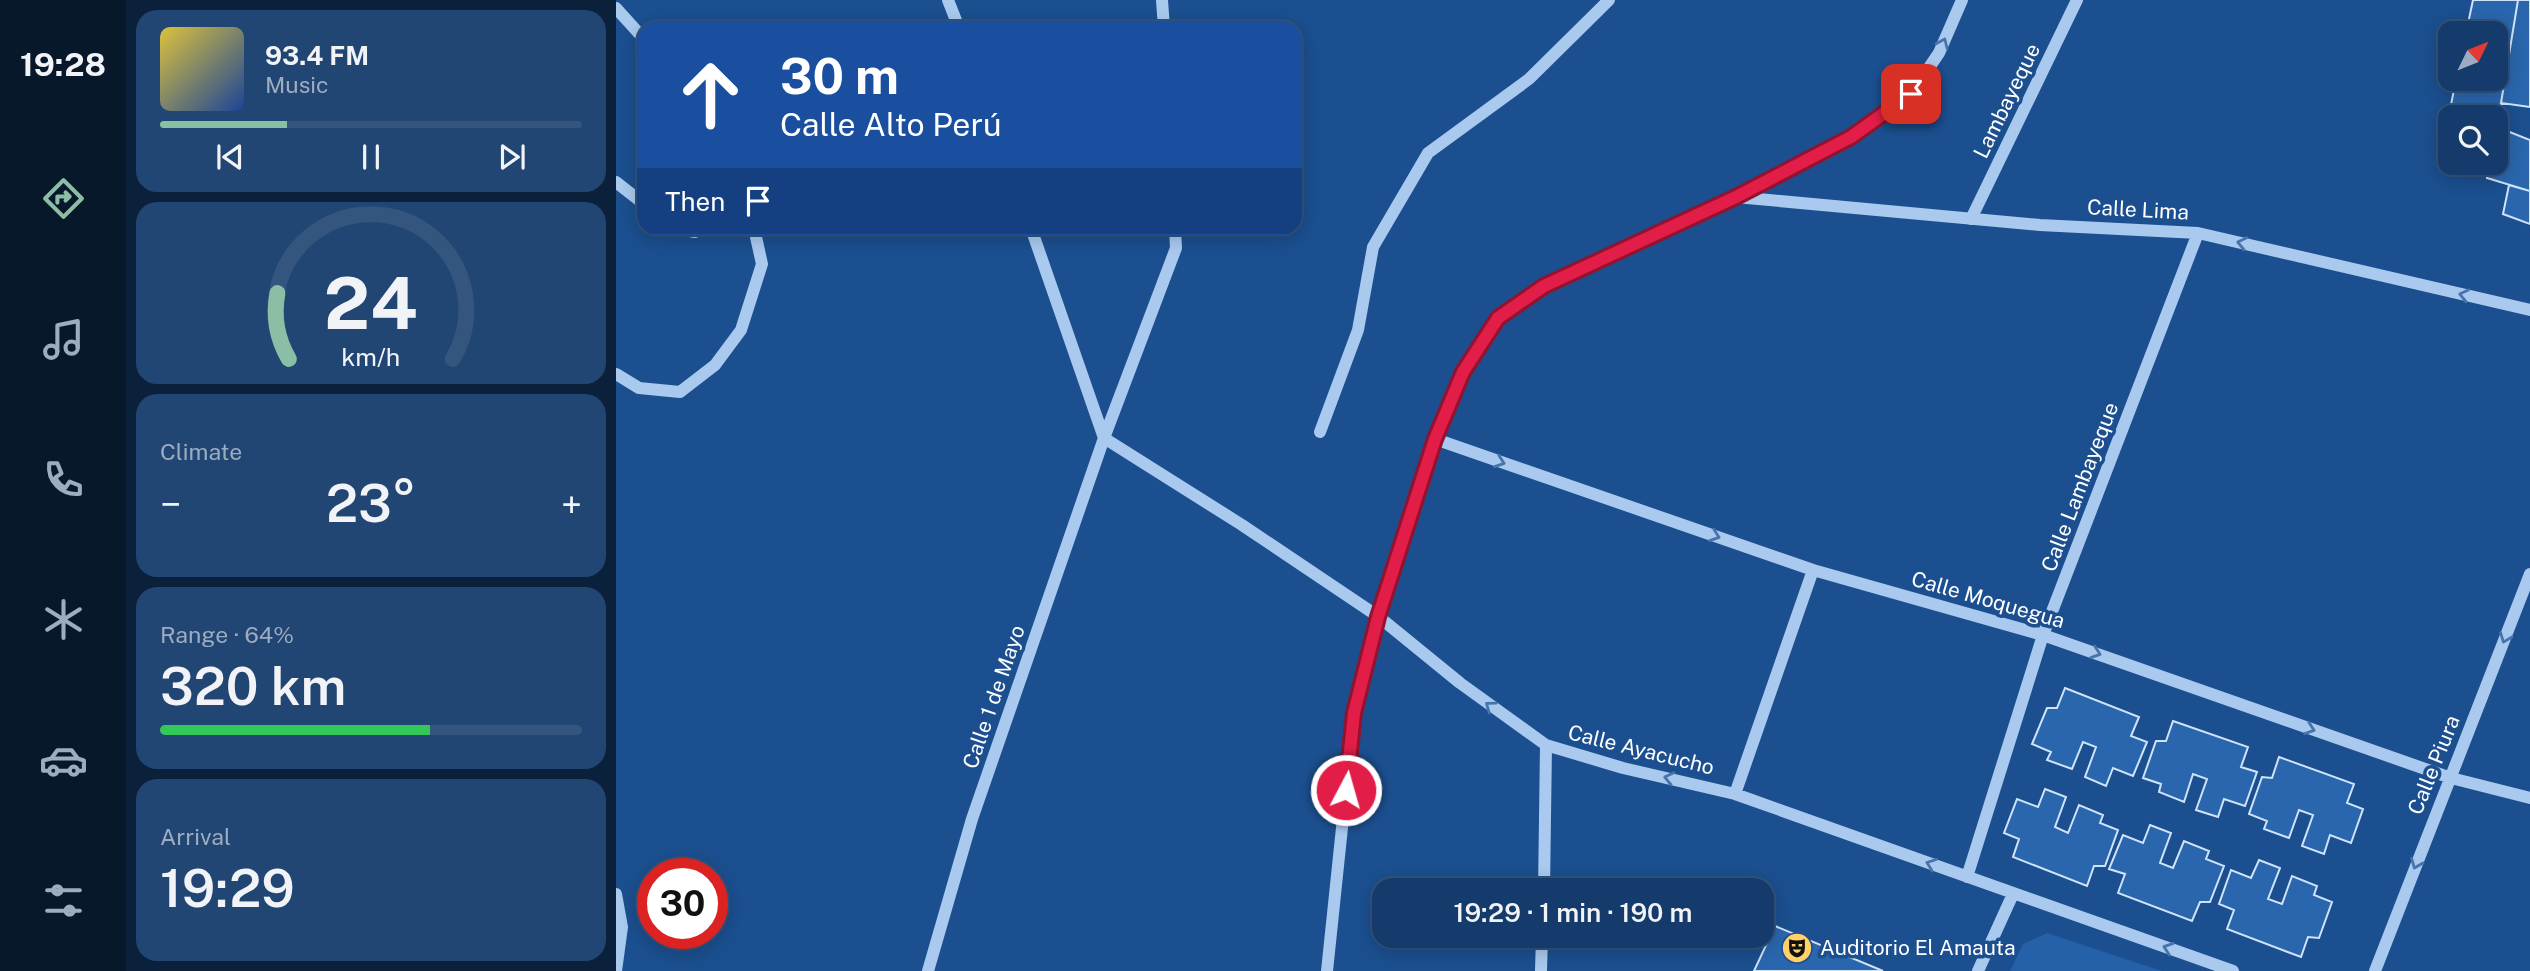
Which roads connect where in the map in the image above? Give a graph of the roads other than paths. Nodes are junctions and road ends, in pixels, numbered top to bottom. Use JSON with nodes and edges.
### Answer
{"nodes":[{"id":1,"x":948,"y":0,"type":"edge"},
{"id":2,"x":1163,"y":0,"type":"edge"},
{"id":3,"x":1609,"y":0,"type":"edge"},
{"id":4,"x":1962,"y":0,"type":"edge"},
{"id":5,"x":2077,"y":0,"type":"edge"},
{"id":6,"x":616,"y":8,"type":"edge"},
{"id":7,"x":956,"y":21,"type":"edge"},
{"id":8,"x":1164,"y":21,"type":"edge"},
{"id":9,"x":637,"y":30,"type":"edge"},
{"id":10,"x":616,"y":182,"type":"edge"},
{"id":11,"x":1736,"y":197,"type":"junction"},
{"id":12,"x":637,"y":198,"type":"edge"},
{"id":13,"x":1971,"y":219,"type":"junction"},
{"id":14,"x":2198,"y":233,"type":"junction"},
{"id":15,"x":756,"y":235,"type":"edge"},
{"id":16,"x":1033,"y":235,"type":"edge"},
{"id":17,"x":1175,"y":235,"type":"edge"},
{"id":18,"x":2530,"y":310,"type":"edge"},
{"id":19,"x":616,"y":374,"type":"edge"},
{"id":20,"x":1320,"y":432,"type":"dead end"},
{"id":21,"x":1104,"y":439,"type":"junction"},
{"id":22,"x":1435,"y":439,"type":"junction"},
{"id":23,"x":1813,"y":570,"type":"junction"},
{"id":24,"x":2530,"y":574,"type":"edge"},
{"id":25,"x":1378,"y":617,"type":"junction"},
{"id":26,"x":2043,"y":635,"type":"junction"},
{"id":27,"x":1546,"y":745,"type":"junction"},
{"id":28,"x":2451,"y":778,"type":"junction"},
{"id":29,"x":1735,"y":793,"type":"junction"},
{"id":30,"x":2530,"y":798,"type":"edge"},
{"id":31,"x":1967,"y":877,"type":"junction"},
{"id":32,"x":1544,"y":878,"type":"edge"},
{"id":33,"x":616,"y":894,"type":"edge"},
{"id":34,"x":2013,"y":894,"type":"junction"},
{"id":35,"x":1542,"y":948,"type":"edge"},
{"id":36,"x":617,"y":971,"type":"edge"},
{"id":37,"x":928,"y":971,"type":"edge"},
{"id":38,"x":1327,"y":971,"type":"edge"},
{"id":39,"x":1541,"y":971,"type":"edge"},
{"id":40,"x":1978,"y":971,"type":"edge"},
{"id":41,"x":2233,"y":971,"type":"edge"},
{"id":42,"x":2375,"y":971,"type":"edge"}],
"edges":[{"from":1,"to":7,"type":"street"},
{"from":2,"to":8,"type":"street"},
{"from":3,"to":20,"type":"street"},
{"from":11,"to":4,"type":"street","one_way":true},
{"from":5,"to":13,"type":"street","name":"Lambayeque"},
{"from":6,"to":9,"type":"street"},
{"from":10,"to":12,"type":"street"},
{"from":11,"to":13,"type":"street","name":"Calle Lima"},
{"from":11,"to":22,"type":"street"},
{"from":13,"to":14,"type":"street","name":"Calle Lima"},
{"from":18,"to":14,"type":"street","name":"Calle Lima","one_way":true},
{"from":14,"to":26,"type":"street","name":"Calle Lambayeque"},
{"from":15,"to":19,"type":"street"},
{"from":16,"to":21,"type":"street"},
{"from":17,"to":21,"type":"street","name":"Calle 1 de Mayo"},
{"from":21,"to":25,"type":"street","name":"Calle Ayacucho"},
{"from":21,"to":37,"type":"street","name":"Calle 1 de Mayo"},
{"from":22,"to":23,"type":"street","name":"Calle Moquegua","one_way":true},
{"from":22,"to":25,"type":"street"},
{"from":23,"to":26,"type":"street","name":"Calle Moquegua"},
{"from":23,"to":29,"type":"street"},
{"from":24,"to":28,"type":"street","name":"Calle Piura","one_way":true},
{"from":27,"to":25,"type":"street","name":"Calle Ayacucho","one_way":true},
{"from":25,"to":38,"type":"street"},
{"from":26,"to":28,"type":"street","name":"Calle Moquegua","one_way":true},
{"from":26,"to":31,"type":"street","name":"Calle Lambayeque"},
{"from":29,"to":27,"type":"street","name":"Calle Ayacucho","one_way":true},
{"from":27,"to":32,"type":"street"},
{"from":28,"to":30,"type":"street","name":"Calle Moquegua"},
{"from":28,"to":42,"type":"street","name":"Calle Piura","one_way":true},
{"from":31,"to":29,"type":"street","name":"Calle Ayacucho","one_way":true},
{"from":31,"to":34,"type":"street","name":"Calle Ayacucho"},
{"from":33,"to":36,"type":"street"},
{"from":34,"to":40,"type":"street"},
{"from":41,"to":34,"type":"street","name":"Calle Ayacucho","one_way":true},
{"from":35,"to":39,"type":"street"}]}
